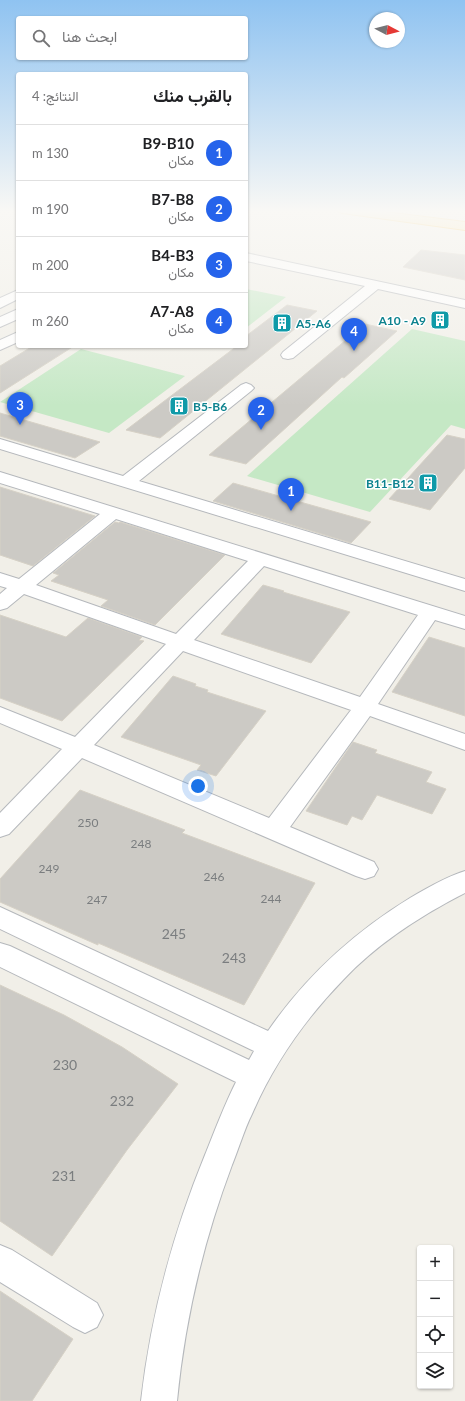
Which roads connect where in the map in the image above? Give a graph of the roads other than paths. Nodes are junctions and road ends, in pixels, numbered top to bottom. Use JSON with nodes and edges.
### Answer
{"nodes":[{"id":1,"x":334,"y":275,"type":"edge"},
{"id":2,"x":376,"y":284,"type":"junction"},
{"id":3,"x":16,"y":295,"type":"edge"},
{"id":4,"x":0,"y":304,"type":"edge"},
{"id":5,"x":465,"y":304,"type":"edge"},
{"id":6,"x":16,"y":314,"type":"edge"},
{"id":7,"x":0,"y":323,"type":"edge"},
{"id":8,"x":16,"y":337,"type":"edge"},
{"id":9,"x":0,"y":346,"type":"edge"},
{"id":10,"x":288,"y":355,"type":"dead end"},
{"id":11,"x":246,"y":388,"type":"dead end"},
{"id":12,"x":0,"y":444,"type":"edge"},
{"id":13,"x":0,"y":477,"type":"edge"},
{"id":14,"x":125,"y":483,"type":"junction"},
{"id":15,"x":113,"y":513,"type":"junction"},
{"id":16,"x":260,"y":559,"type":"junction"},
{"id":17,"x":0,"y":579,"type":"edge"},
{"id":18,"x":465,"y":585,"type":"edge"},
{"id":19,"x":22,"y":587,"type":"junction"},
{"id":20,"x":0,"y":604,"type":"edge"},
{"id":21,"x":430,"y":612,"type":"junction"},
{"id":22,"x":465,"y":623,"type":"edge"},
{"id":23,"x":179,"y":642,"type":"junction"},
{"id":24,"x":366,"y":707,"type":"junction"},
{"id":25,"x":0,"y":714,"type":"edge"},
{"id":26,"x":465,"y":742,"type":"edge"},
{"id":27,"x":78,"y":747,"type":"junction"},
{"id":28,"x":0,"y":828,"type":"edge"},
{"id":29,"x":274,"y":830,"type":"junction"},
{"id":30,"x":365,"y":869,"type":"dead end"},
{"id":31,"x":465,"y":881,"type":"edge"},
{"id":32,"x":0,"y":917,"type":"edge"},
{"id":33,"x":0,"y":954,"type":"edge"},
{"id":34,"x":186,"y":1006,"type":"junction"},
{"id":35,"x":164,"y":1033,"type":"junction"},
{"id":36,"x":274,"y":1047,"type":"junction"},
{"id":37,"x":255,"y":1078,"type":"junction"},
{"id":38,"x":0,"y":1262,"type":"edge"},
{"id":39,"x":85,"y":1315,"type":"dead end"},
{"id":40,"x":159,"y":1401,"type":"edge"}],
"edges":[{"from":1,"to":2,"type":"street"},
{"from":2,"to":5,"type":"street"},
{"from":2,"to":10,"type":"street"},
{"from":3,"to":4,"type":"street"},
{"from":6,"to":7,"type":"street"},
{"from":8,"to":9,"type":"street"},
{"from":11,"to":14,"type":"street"},
{"from":12,"to":14,"type":"street"},
{"from":13,"to":15,"type":"street"},
{"from":14,"to":18,"type":"street"},
{"from":15,"to":16,"type":"street"},
{"from":15,"to":19,"type":"street"},
{"from":16,"to":21,"type":"street"},
{"from":16,"to":23,"type":"street"},
{"from":17,"to":19,"type":"street"},
{"from":19,"to":20,"type":"street"},
{"from":19,"to":23,"type":"street"},
{"from":21,"to":22,"type":"street"},
{"from":21,"to":24,"type":"street"},
{"from":23,"to":24,"type":"street"},
{"from":23,"to":27,"type":"street"},
{"from":24,"to":26,"type":"street"},
{"from":24,"to":29,"type":"street"},
{"from":25,"to":27,"type":"street"},
{"from":27,"to":28,"type":"street"},
{"from":27,"to":29,"type":"street"},
{"from":29,"to":30,"type":"street"},
{"from":31,"to":36,"type":"street"},
{"from":32,"to":34,"type":"street"},
{"from":33,"to":35,"type":"street"},
{"from":34,"to":35,"type":"street"},
{"from":34,"to":36,"type":"street"},
{"from":35,"to":37,"type":"street"},
{"from":36,"to":37,"type":"street"},
{"from":37,"to":40,"type":"street"},
{"from":38,"to":39,"type":"street"}]}
